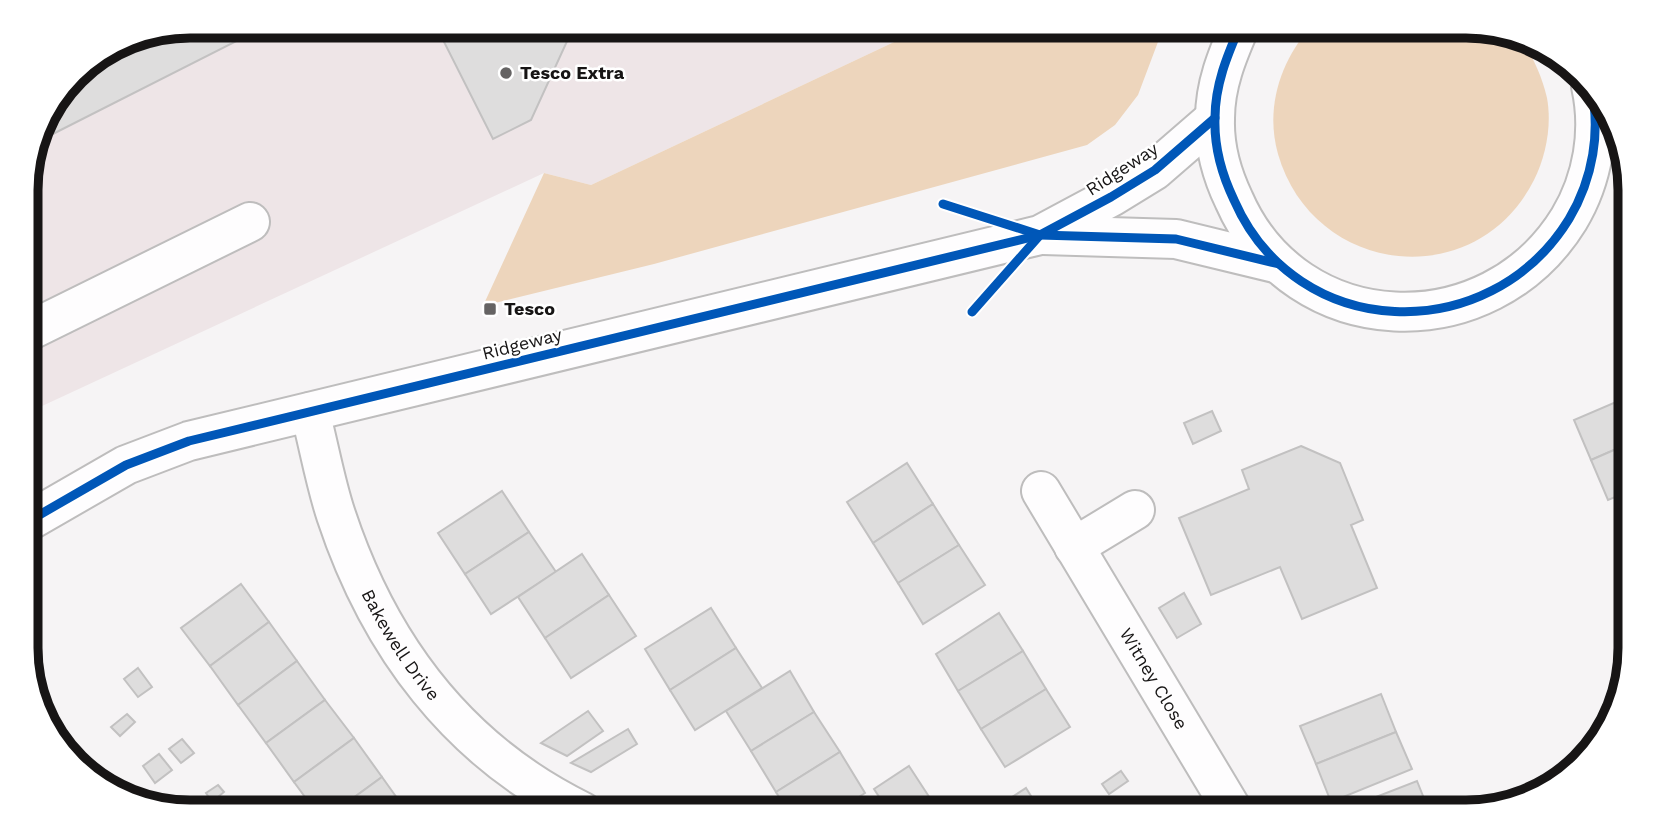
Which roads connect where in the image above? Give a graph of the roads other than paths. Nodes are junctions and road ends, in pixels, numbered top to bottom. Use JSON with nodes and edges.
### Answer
{"nodes":[{"id":1,"x":1235,"y":38,"type":"edge"},
{"id":2,"x":1596,"y":111,"type":"edge"},
{"id":3,"x":1215,"y":118,"type":"junction"},
{"id":4,"x":1605,"y":151,"type":"edge"},
{"id":5,"x":250,"y":222,"type":"dead end"},
{"id":6,"x":1040,"y":235,"type":"junction"},
{"id":7,"x":1279,"y":264,"type":"junction"},
{"id":8,"x":39,"y":326,"type":"edge"},
{"id":9,"x":310,"y":412,"type":"junction"},
{"id":10,"x":1041,"y":491,"type":"dead end"},
{"id":11,"x":1135,"y":510,"type":"dead end"},
{"id":12,"x":38,"y":516,"type":"edge"},
{"id":13,"x":1074,"y":547,"type":"junction"},
{"id":14,"x":1226,"y":799,"type":"edge"},
{"id":15,"x":558,"y":800,"type":"edge"}],
"edges":[{"from":1,"to":3,"type":"street"},
{"from":2,"to":4,"type":"street"},
{"from":3,"to":6,"type":"street","name":"Ridgeway"},
{"from":3,"to":7,"type":"street"},
{"from":4,"to":7,"type":"street"},
{"from":5,"to":8,"type":"street"},
{"from":6,"to":7,"type":"street","name":"Ridgeway"},
{"from":6,"to":9,"type":"street","name":"Ridgeway"},
{"from":9,"to":12,"type":"street","name":"Ridgeway"},
{"from":9,"to":15,"type":"street","name":"Bakewell Drive"},
{"from":10,"to":13,"type":"street","name":"Witney Close"},
{"from":11,"to":13,"type":"street"},
{"from":13,"to":14,"type":"street","name":"Witney Close"}]}
